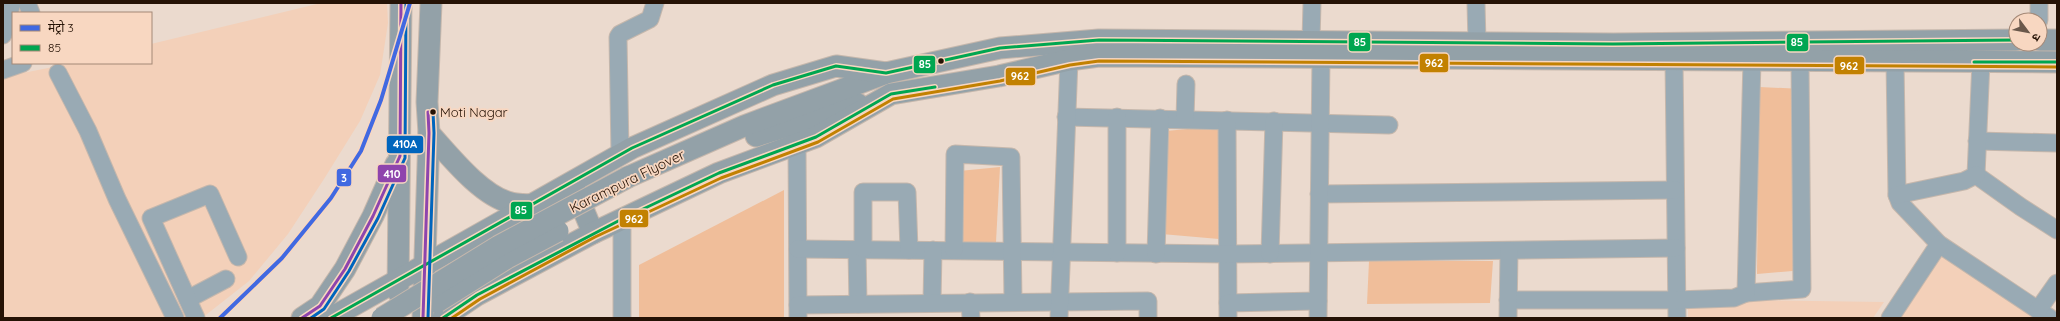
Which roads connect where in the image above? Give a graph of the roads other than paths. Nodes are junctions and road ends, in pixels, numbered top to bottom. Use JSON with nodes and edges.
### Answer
{"nodes":[{"id":1,"x":12,"y":3,"type":"edge"},
{"id":2,"x":401,"y":3,"type":"edge"},
{"id":3,"x":431,"y":3,"type":"edge"},
{"id":4,"x":655,"y":3,"type":"edge"},
{"id":5,"x":1312,"y":3,"type":"edge"},
{"id":6,"x":1476,"y":3,"type":"edge"},
{"id":7,"x":3,"y":35,"type":"edge"},
{"id":8,"x":2008,"y":40,"type":"edge"},
{"id":9,"x":1478,"y":43,"type":"junction"},
{"id":10,"x":1316,"y":49,"type":"junction"},
{"id":11,"x":1069,"y":60,"type":"junction"},
{"id":12,"x":1674,"y":60,"type":"junction"},
{"id":13,"x":1752,"y":60,"type":"junction"},
{"id":14,"x":1800,"y":60,"type":"junction"},
{"id":15,"x":1895,"y":61,"type":"junction"},
{"id":16,"x":1981,"y":62,"type":"junction"},
{"id":17,"x":2057,"y":62,"type":"edge"},
{"id":18,"x":20,"y":64,"type":"edge"},
{"id":19,"x":3,"y":70,"type":"edge"},
{"id":20,"x":58,"y":73,"type":"dead end"},
{"id":21,"x":886,"y":73,"type":"junction"},
{"id":22,"x":1186,"y":84,"type":"dead end"},
{"id":23,"x":891,"y":94,"type":"junction"},
{"id":24,"x":1066,"y":116,"type":"junction"},
{"id":25,"x":1117,"y":117,"type":"junction"},
{"id":26,"x":1160,"y":118,"type":"junction"},
{"id":27,"x":1185,"y":119,"type":"junction"},
{"id":28,"x":1226,"y":120,"type":"junction"},
{"id":29,"x":1274,"y":121,"type":"junction"},
{"id":30,"x":1320,"y":122,"type":"junction"},
{"id":31,"x":1389,"y":125,"type":"dead end"},
{"id":32,"x":429,"y":133,"type":"junction"},
{"id":33,"x":1977,"y":141,"type":"junction"},
{"id":34,"x":2057,"y":142,"type":"edge"},
{"id":35,"x":797,"y":144,"type":"junction"},
{"id":36,"x":620,"y":154,"type":"junction"},
{"id":37,"x":400,"y":156,"type":"junction"},
{"id":38,"x":1976,"y":175,"type":"junction"},
{"id":39,"x":572,"y":181,"type":"junction"},
{"id":40,"x":632,"y":182,"type":"junction"},
{"id":41,"x":1675,"y":190,"type":"junction"},
{"id":42,"x":1319,"y":194,"type":"junction"},
{"id":43,"x":1897,"y":194,"type":"junction"},
{"id":44,"x":530,"y":205,"type":"junction"},
{"id":45,"x":622,"y":219,"type":"junction"},
{"id":46,"x":2057,"y":230,"type":"edge"},
{"id":47,"x":593,"y":233,"type":"junction"},
{"id":48,"x":1939,"y":244,"type":"junction"},
{"id":49,"x":1676,"y":248,"type":"junction"},
{"id":50,"x":798,"y":249,"type":"junction"},
{"id":51,"x":860,"y":249,"type":"junction"},
{"id":52,"x":909,"y":250,"type":"junction"},
{"id":53,"x":933,"y":250,"type":"junction"},
{"id":54,"x":954,"y":250,"type":"junction"},
{"id":55,"x":1012,"y":250,"type":"junction"},
{"id":56,"x":1062,"y":251,"type":"junction"},
{"id":57,"x":1509,"y":251,"type":"junction"},
{"id":58,"x":1117,"y":253,"type":"junction"},
{"id":59,"x":1156,"y":254,"type":"junction"},
{"id":60,"x":1228,"y":254,"type":"junction"},
{"id":61,"x":1270,"y":254,"type":"junction"},
{"id":62,"x":1319,"y":254,"type":"junction"},
{"id":63,"x":238,"y":257,"type":"dead end"},
{"id":64,"x":424,"y":265,"type":"junction"},
{"id":65,"x":226,"y":279,"type":"dead end"},
{"id":66,"x":398,"y":280,"type":"junction"},
{"id":67,"x":2057,"y":283,"type":"edge"},
{"id":68,"x":490,"y":288,"type":"junction"},
{"id":69,"x":1746,"y":293,"type":"junction"},
{"id":70,"x":188,"y":299,"type":"junction"},
{"id":71,"x":1508,"y":300,"type":"junction"},
{"id":72,"x":1676,"y":300,"type":"junction"},
{"id":73,"x":1012,"y":301,"type":"junction"},
{"id":74,"x":1058,"y":301,"type":"junction"},
{"id":75,"x":1318,"y":301,"type":"junction"},
{"id":76,"x":932,"y":303,"type":"junction"},
{"id":77,"x":858,"y":304,"type":"junction"},
{"id":78,"x":970,"y":310,"type":"edge"},
{"id":79,"x":1228,"y":310,"type":"edge"},
{"id":80,"x":798,"y":311,"type":"edge"},
{"id":81,"x":892,"y":311,"type":"edge"},
{"id":82,"x":2044,"y":314,"type":"edge"},
{"id":83,"x":175,"y":318,"type":"edge"},
{"id":84,"x":196,"y":318,"type":"edge"},
{"id":85,"x":302,"y":318,"type":"edge"},
{"id":86,"x":331,"y":318,"type":"edge"},
{"id":87,"x":382,"y":318,"type":"edge"},
{"id":88,"x":398,"y":318,"type":"edge"},
{"id":89,"x":411,"y":318,"type":"edge"},
{"id":90,"x":423,"y":318,"type":"edge"},
{"id":91,"x":443,"y":318,"type":"edge"},
{"id":92,"x":468,"y":318,"type":"edge"},
{"id":93,"x":622,"y":318,"type":"edge"},
{"id":94,"x":1059,"y":318,"type":"edge"},
{"id":95,"x":1148,"y":318,"type":"edge"},
{"id":96,"x":1318,"y":318,"type":"edge"},
{"id":97,"x":1508,"y":318,"type":"edge"},
{"id":98,"x":1676,"y":318,"type":"edge"},
{"id":99,"x":1890,"y":318,"type":"edge"}],
"edges":[{"from":1,"to":7,"type":"street"},
{"from":2,"to":37,"type":"main road"},
{"from":3,"to":32,"type":"main road"},
{"from":4,"to":36,"type":"street"},
{"from":5,"to":10,"type":"street"},
{"from":6,"to":9,"type":"street"},
{"from":8,"to":9,"type":"main road"},
{"from":9,"to":10,"type":"main road"},
{"from":10,"to":11,"type":"main road"},
{"from":10,"to":12,"type":"main road"},
{"from":10,"to":21,"type":"main road"},
{"from":10,"to":30,"type":"street"},
{"from":11,"to":23,"type":"main road"},
{"from":11,"to":24,"type":"street"},
{"from":12,"to":13,"type":"main road"},
{"from":12,"to":41,"type":"street"},
{"from":13,"to":14,"type":"main road"},
{"from":13,"to":69,"type":"street"},
{"from":14,"to":15,"type":"main road"},
{"from":14,"to":69,"type":"street"},
{"from":15,"to":16,"type":"main road"},
{"from":15,"to":43,"type":"street"},
{"from":16,"to":17,"type":"main road"},
{"from":16,"to":33,"type":"street"},
{"from":18,"to":19,"type":"street"},
{"from":20,"to":83,"type":"street"},
{"from":21,"to":36,"type":"main road"},
{"from":21,"to":40,"type":"main road","name":"Karampura Flyover"},
{"from":22,"to":27,"type":"street"},
{"from":23,"to":35,"type":"main road"},
{"from":23,"to":40,"type":"main road","name":"Karampura Flyover"},
{"from":24,"to":25,"type":"street"},
{"from":24,"to":56,"type":"street"},
{"from":25,"to":26,"type":"street"},
{"from":25,"to":58,"type":"street"},
{"from":26,"to":27,"type":"street"},
{"from":26,"to":59,"type":"street"},
{"from":27,"to":28,"type":"street"},
{"from":28,"to":29,"type":"street"},
{"from":28,"to":60,"type":"street"},
{"from":29,"to":30,"type":"street"},
{"from":29,"to":61,"type":"street"},
{"from":30,"to":31,"type":"street"},
{"from":30,"to":42,"type":"street"},
{"from":32,"to":44,"type":"main road"},
{"from":32,"to":64,"type":"main road"},
{"from":33,"to":34,"type":"street"},
{"from":33,"to":38,"type":"street"},
{"from":35,"to":45,"type":"main road"},
{"from":35,"to":50,"type":"street"},
{"from":36,"to":39,"type":"main road"},
{"from":37,"to":66,"type":"main road"},
{"from":37,"to":85,"type":"main road"},
{"from":38,"to":43,"type":"street"},
{"from":38,"to":46,"type":"street"},
{"from":39,"to":44,"type":"main road"},
{"from":39,"to":47,"type":"main road"},
{"from":40,"to":87,"type":"main road","name":"Karampura Flyover","bridge":true},
{"from":40,"to":89,"type":"main road","name":"Karampura Flyover","bridge":true},
{"from":41,"to":42,"type":"street"},
{"from":41,"to":49,"type":"street"},
{"from":42,"to":62,"type":"street"},
{"from":43,"to":48,"type":"street"},
{"from":44,"to":64,"type":"main road"},
{"from":45,"to":47,"type":"main road"},
{"from":45,"to":93,"type":"street"},
{"from":47,"to":68,"type":"main road"},
{"from":48,"to":82,"type":"street"},
{"from":48,"to":99,"type":"street"},
{"from":49,"to":57,"type":"street"},
{"from":49,"to":72,"type":"street"},
{"from":50,"to":51,"type":"street"},
{"from":50,"to":80,"type":"street"},
{"from":51,"to":52,"type":"street"},
{"from":51,"to":52,"type":"street"},
{"from":51,"to":77,"type":"street"},
{"from":52,"to":53,"type":"street"},
{"from":53,"to":54,"type":"street"},
{"from":53,"to":76,"type":"street"},
{"from":54,"to":55,"type":"street"},
{"from":54,"to":55,"type":"street"},
{"from":55,"to":56,"type":"street"},
{"from":55,"to":73,"type":"street"},
{"from":56,"to":58,"type":"street"},
{"from":56,"to":74,"type":"street"},
{"from":57,"to":62,"type":"street"},
{"from":57,"to":71,"type":"street"},
{"from":58,"to":59,"type":"street"},
{"from":59,"to":60,"type":"street"},
{"from":60,"to":61,"type":"street"},
{"from":60,"to":79,"type":"street"},
{"from":61,"to":62,"type":"street"},
{"from":62,"to":75,"type":"street"},
{"from":63,"to":70,"type":"street"},
{"from":64,"to":66,"type":"main road"},
{"from":64,"to":90,"type":"main road"},
{"from":65,"to":70,"type":"street"},
{"from":66,"to":86,"type":"main road"},
{"from":66,"to":88,"type":"main road"},
{"from":67,"to":82,"type":"street"},
{"from":68,"to":91,"type":"main road"},
{"from":68,"to":92,"type":"main road"},
{"from":69,"to":72,"type":"street"},
{"from":70,"to":84,"type":"street"},
{"from":71,"to":72,"type":"street"},
{"from":71,"to":97,"type":"street"},
{"from":72,"to":98,"type":"street"},
{"from":73,"to":74,"type":"street"},
{"from":73,"to":78,"type":"street"},
{"from":74,"to":94,"type":"street"},
{"from":74,"to":95,"type":"street"},
{"from":75,"to":79,"type":"street"},
{"from":75,"to":96,"type":"street"},
{"from":76,"to":78,"type":"street"},
{"from":76,"to":81,"type":"street"},
{"from":77,"to":80,"type":"street"},
{"from":77,"to":81,"type":"street"}]}
